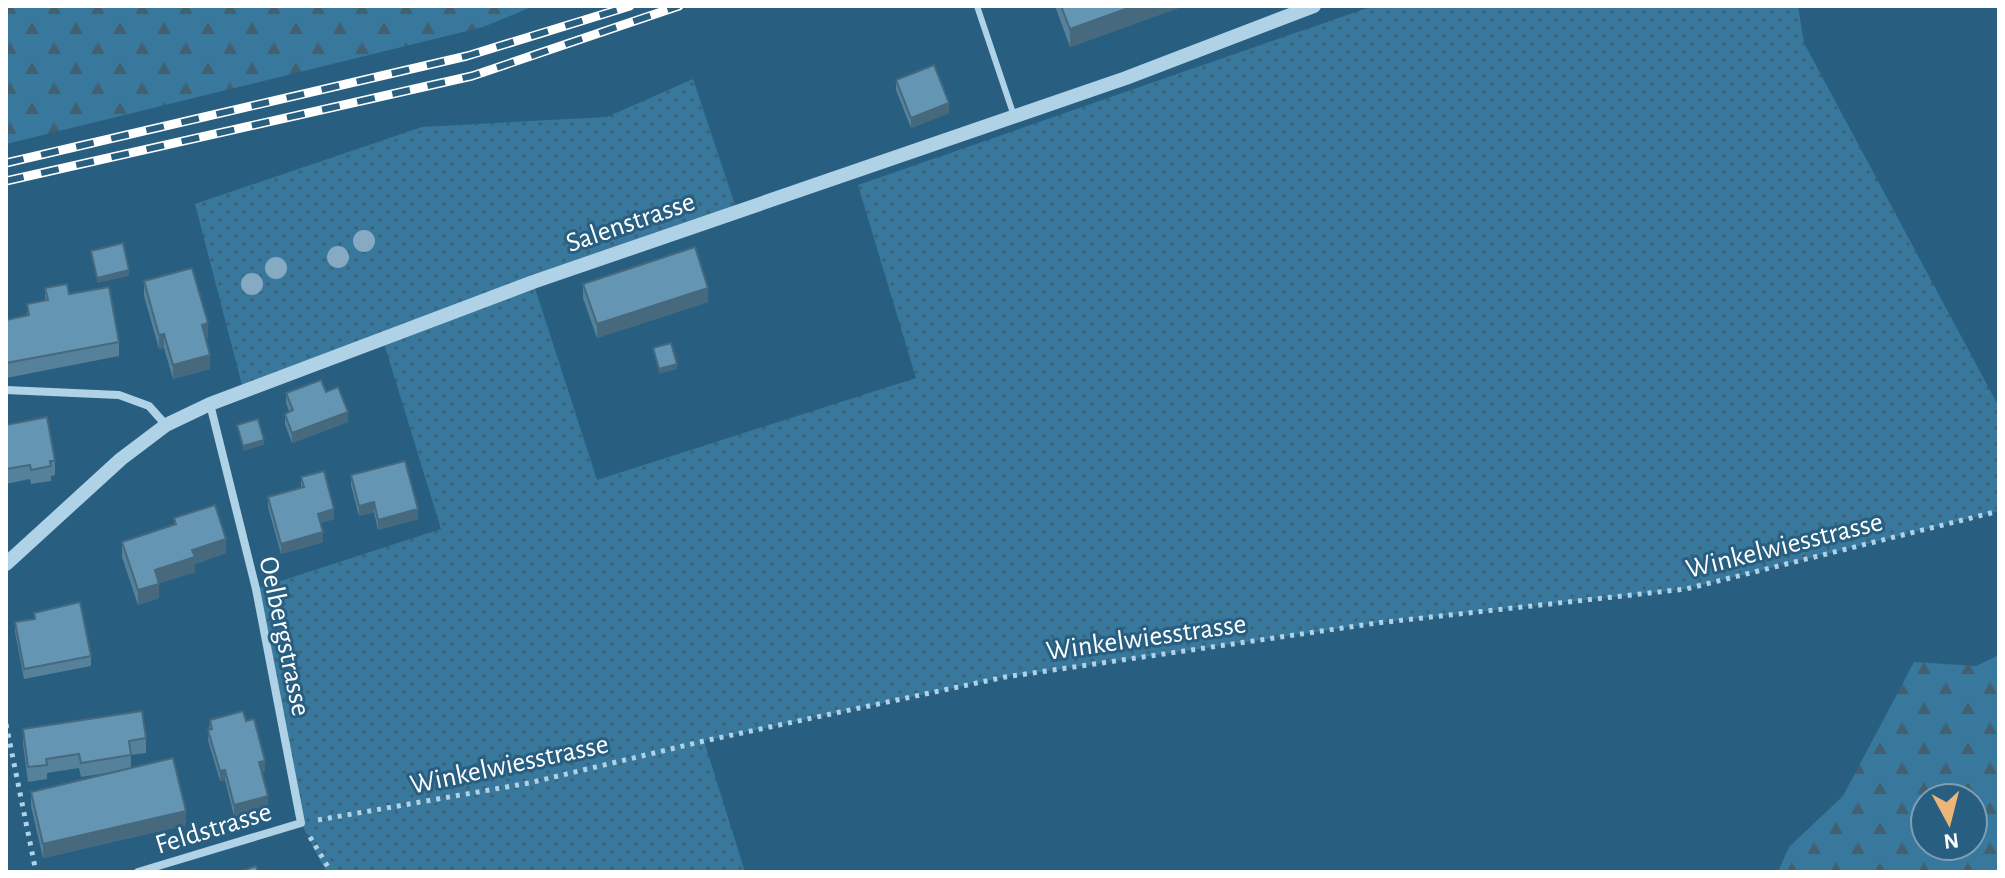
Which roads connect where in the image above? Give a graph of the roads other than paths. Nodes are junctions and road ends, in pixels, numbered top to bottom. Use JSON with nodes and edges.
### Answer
{"nodes":[{"id":1,"x":977,"y":6,"type":"edge"},
{"id":2,"x":1314,"y":6,"type":"edge"},
{"id":3,"x":1014,"y":116,"type":"junction"},
{"id":4,"x":6,"y":390,"type":"edge"},
{"id":5,"x":210,"y":404,"type":"junction"},
{"id":6,"x":166,"y":425,"type":"junction"},
{"id":7,"x":6,"y":564,"type":"edge"},
{"id":8,"x":301,"y":823,"type":"joint"},
{"id":9,"x":138,"y":872,"type":"edge"}],
"edges":[{"from":1,"to":3,"type":"lane"},
{"from":2,"to":3,"type":"street","name":"Salenstrasse"},
{"from":3,"to":5,"type":"street","name":"Salenstrasse"},
{"from":4,"to":6,"type":"street"},
{"from":5,"to":6,"type":"street","name":"Salenstrasse"},
{"from":5,"to":8,"type":"street","name":"Oelbergstrasse"},
{"from":6,"to":7,"type":"street","name":"Salenstrasse"},
{"from":8,"to":9,"type":"street","name":"Feldstrasse"}]}
